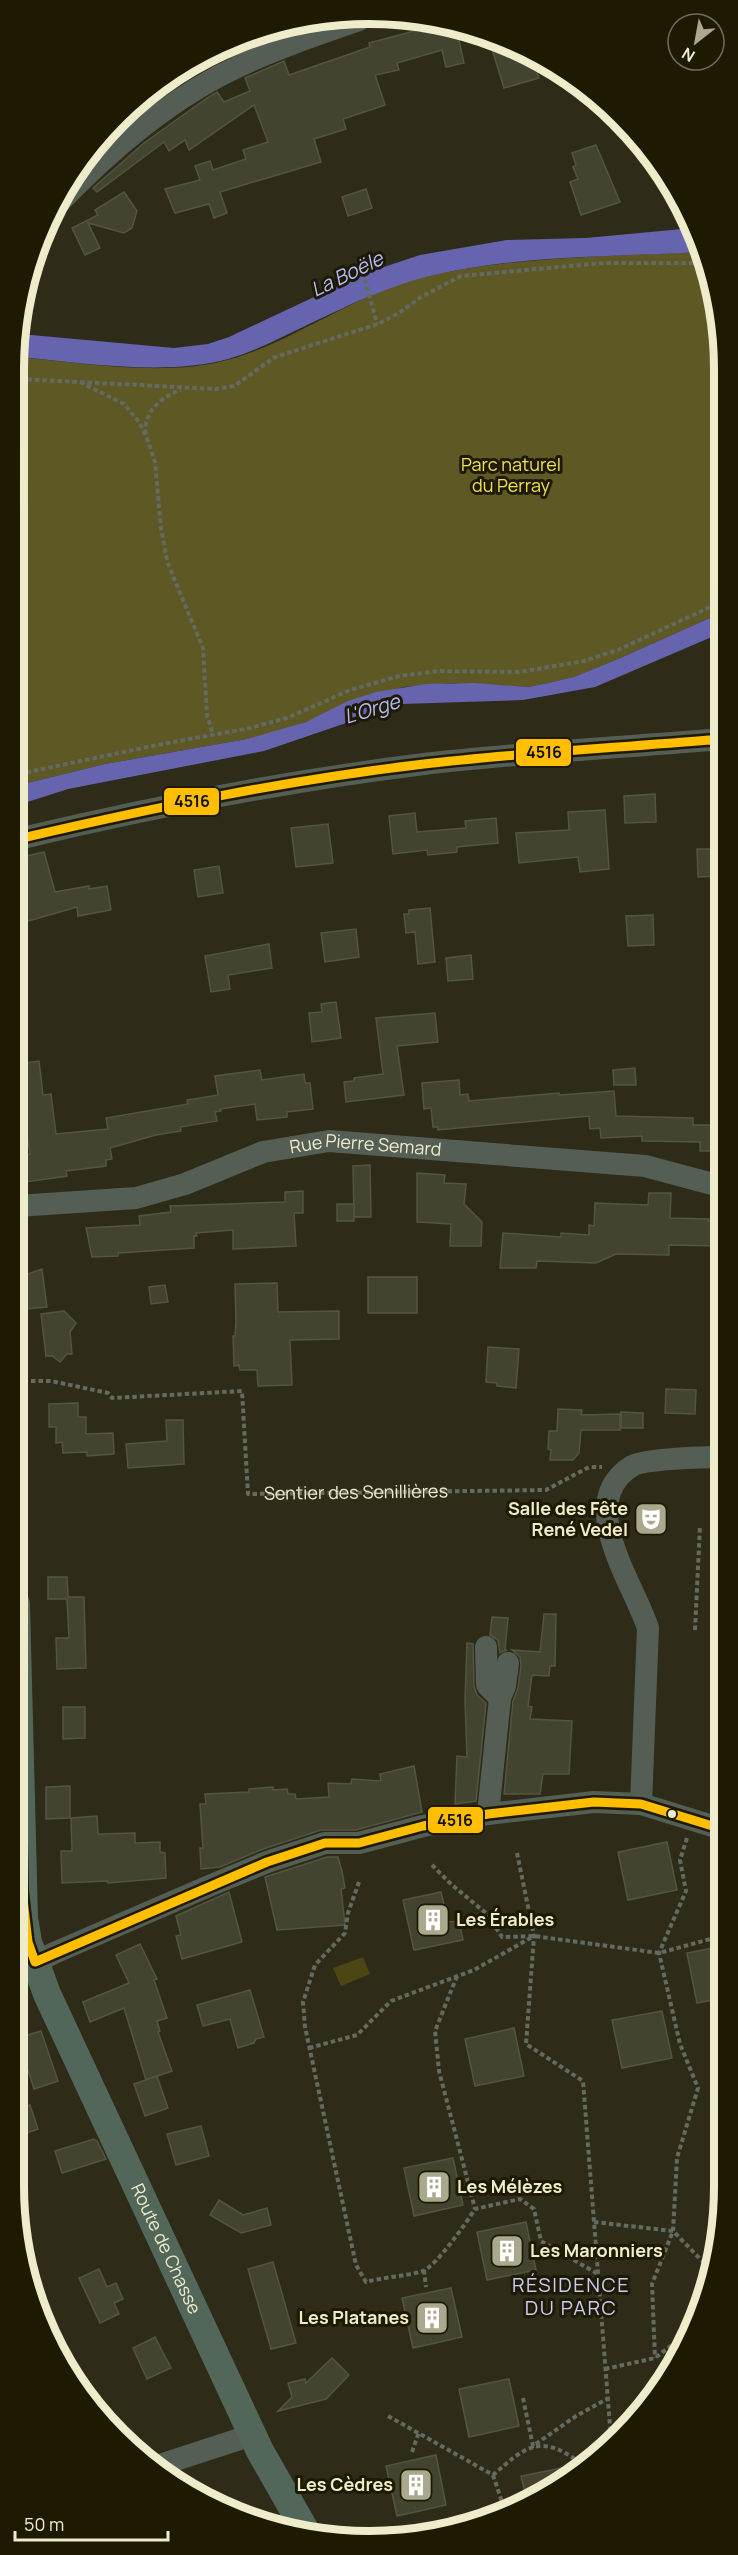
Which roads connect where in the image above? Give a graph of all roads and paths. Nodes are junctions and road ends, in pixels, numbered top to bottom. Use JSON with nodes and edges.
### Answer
{"nodes":[{"id":1,"x":304,"y":31,"type":"edge"},
{"id":2,"x":96,"y":158,"type":"edge"},
{"id":3,"x":697,"y":262,"type":"edge"},
{"id":4,"x":361,"y":265,"type":"dead end"},
{"id":5,"x":377,"y":324,"type":"junction"},
{"id":6,"x":24,"y":379,"type":"edge"},
{"id":7,"x":80,"y":382,"type":"junction"},
{"id":8,"x":185,"y":388,"type":"junction"},
{"id":9,"x":148,"y":441,"type":"junction"},
{"id":10,"x":714,"y":605,"type":"edge"},
{"id":11,"x":213,"y":735,"type":"junction"},
{"id":12,"x":714,"y":741,"type":"edge"},
{"id":13,"x":24,"y":773,"type":"edge"},
{"id":14,"x":24,"y":838,"type":"edge"},
{"id":15,"x":714,"y":1184,"type":"edge"},
{"id":16,"x":24,"y":1206,"type":"edge"},
{"id":17,"x":24,"y":1381,"type":"edge"},
{"id":18,"x":714,"y":1456,"type":"edge"},
{"id":19,"x":634,"y":1465,"type":"junction"},
{"id":20,"x":700,"y":1526,"type":"dead end"},
{"id":21,"x":694,"y":1629,"type":"dead end"},
{"id":22,"x":486,"y":1647,"type":"dead end"},
{"id":23,"x":508,"y":1663,"type":"dead end"},
{"id":24,"x":500,"y":1698,"type":"junction"},
{"id":25,"x":641,"y":1804,"type":"junction"},
{"id":26,"x":488,"y":1814,"type":"junction"},
{"id":27,"x":690,"y":1819,"type":"junction"},
{"id":28,"x":714,"y":1827,"type":"edge"},
{"id":29,"x":518,"y":1852,"type":"dead end"},
{"id":30,"x":432,"y":1864,"type":"dead end"},
{"id":31,"x":360,"y":1882,"type":"dead end"},
{"id":32,"x":24,"y":1908,"type":"edge"},
{"id":33,"x":534,"y":1936,"type":"junction"},
{"id":34,"x":714,"y":1938,"type":"edge"},
{"id":35,"x":659,"y":1953,"type":"junction"},
{"id":36,"x":25,"y":1968,"type":"edge"},
{"id":37,"x":457,"y":1976,"type":"junction"},
{"id":38,"x":309,"y":2048,"type":"junction"},
{"id":39,"x":475,"y":2209,"type":"junction"},
{"id":40,"x":594,"y":2222,"type":"junction"},
{"id":41,"x":673,"y":2231,"type":"junction"},
{"id":42,"x":705,"y":2264,"type":"edge"},
{"id":43,"x":424,"y":2270,"type":"junction"},
{"id":44,"x":598,"y":2274,"type":"junction"},
{"id":45,"x":426,"y":2287,"type":"dead end"},
{"id":46,"x":677,"y":2341,"type":"edge"},
{"id":47,"x":655,"y":2358,"type":"junction"},
{"id":48,"x":605,"y":2369,"type":"junction"},
{"id":49,"x":523,"y":2398,"type":"dead end"},
{"id":50,"x":608,"y":2399,"type":"junction"},
{"id":51,"x":388,"y":2416,"type":"dead end"},
{"id":52,"x":419,"y":2432,"type":"junction"},
{"id":53,"x":610,"y":2432,"type":"edge"},
{"id":54,"x":252,"y":2435,"type":"junction"},
{"id":55,"x":533,"y":2446,"type":"junction"},
{"id":56,"x":412,"y":2452,"type":"dead end"},
{"id":57,"x":578,"y":2461,"type":"edge"},
{"id":58,"x":164,"y":2464,"type":"edge"},
{"id":59,"x":493,"y":2475,"type":"junction"},
{"id":60,"x":503,"y":2504,"type":"edge"},
{"id":61,"x":302,"y":2524,"type":"edge"}],
"edges":[{"from":1,"to":2,"type":"street"},
{"from":3,"to":5,"type":"path"},
{"from":4,"to":5,"type":"path"},
{"from":5,"to":8,"type":"path"},
{"from":6,"to":7,"type":"path"},
{"from":7,"to":8,"type":"path"},
{"from":7,"to":9,"type":"path"},
{"from":8,"to":9,"type":"path"},
{"from":9,"to":11,"type":"path"},
{"from":10,"to":11,"type":"path"},
{"from":11,"to":13,"type":"path"},
{"from":12,"to":14,"type":"street"},
{"from":15,"to":16,"type":"street","name":"Rue Pierre Semard"},
{"from":17,"to":19,"type":"path","name":"Sentier des Senillières"},
{"from":18,"to":19,"type":"street"},
{"from":19,"to":25,"type":"street"},
{"from":20,"to":21,"type":"path"},
{"from":22,"to":24,"type":"street"},
{"from":23,"to":24,"type":"street"},
{"from":24,"to":26,"type":"street"},
{"from":25,"to":26,"type":"street"},
{"from":25,"to":27,"type":"street"},
{"from":26,"to":36,"type":"street"},
{"from":27,"to":28,"type":"street"},
{"from":27,"to":35,"type":"path"},
{"from":29,"to":33,"type":"path"},
{"from":30,"to":33,"type":"path"},
{"from":31,"to":38,"type":"path"},
{"from":32,"to":36,"type":"main road","name":"Route de Chasse"},
{"from":33,"to":35,"type":"path"},
{"from":33,"to":37,"type":"path"},
{"from":33,"to":40,"type":"path"},
{"from":34,"to":35,"type":"path"},
{"from":35,"to":41,"type":"path"},
{"from":36,"to":54,"type":"main road","name":"Route de Chasse"},
{"from":37,"to":38,"type":"path"},
{"from":37,"to":39,"type":"path"},
{"from":38,"to":43,"type":"path"},
{"from":39,"to":43,"type":"path"},
{"from":39,"to":44,"type":"path"},
{"from":40,"to":41,"type":"path"},
{"from":40,"to":44,"type":"path"},
{"from":41,"to":42,"type":"path"},
{"from":41,"to":47,"type":"path"},
{"from":43,"to":45,"type":"path"},
{"from":44,"to":48,"type":"path"},
{"from":46,"to":47,"type":"path"},
{"from":47,"to":48,"type":"path"},
{"from":48,"to":50,"type":"path"},
{"from":49,"to":55,"type":"path"},
{"from":50,"to":53,"type":"path"},
{"from":50,"to":55,"type":"path"},
{"from":51,"to":52,"type":"path"},
{"from":52,"to":56,"type":"path"},
{"from":52,"to":59,"type":"path"},
{"from":54,"to":58,"type":"street"},
{"from":54,"to":61,"type":"main road","name":"Route de Chasse"},
{"from":55,"to":57,"type":"path"},
{"from":55,"to":59,"type":"path"},
{"from":59,"to":60,"type":"path"}]}
